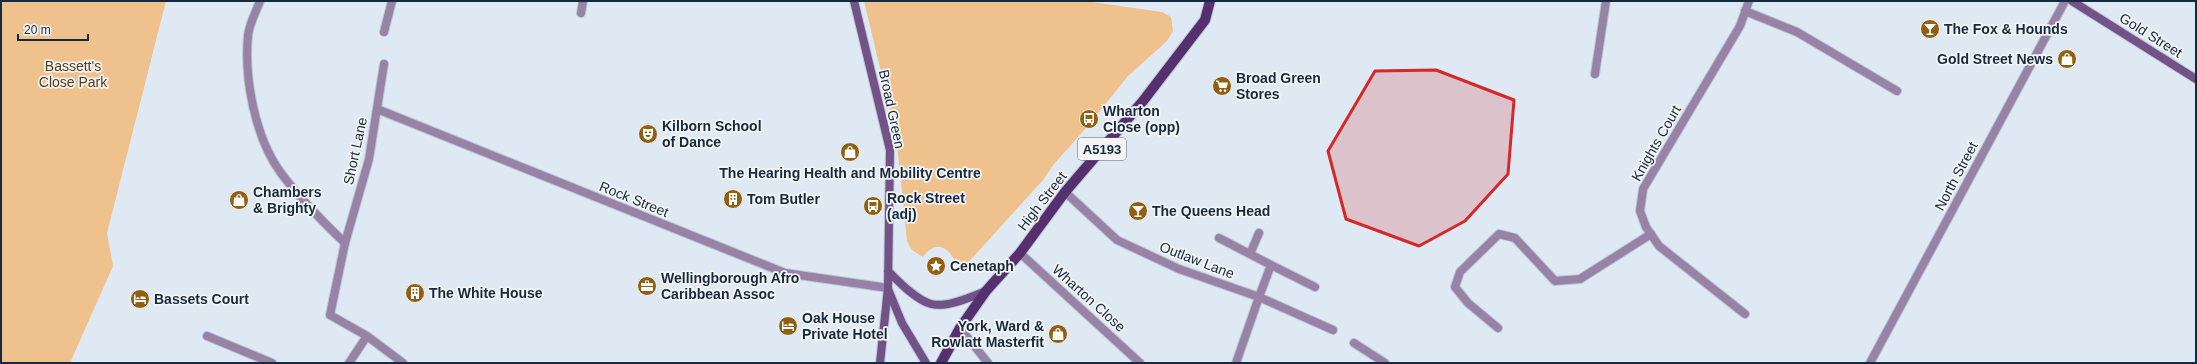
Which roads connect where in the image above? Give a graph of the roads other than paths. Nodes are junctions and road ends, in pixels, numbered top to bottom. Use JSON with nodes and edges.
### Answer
{"nodes":[{"id":1,"x":260,"y":1,"type":"edge"},
{"id":2,"x":392,"y":1,"type":"edge"},
{"id":3,"x":583,"y":1,"type":"edge"},
{"id":4,"x":854,"y":1,"type":"edge"},
{"id":5,"x":1210,"y":1,"type":"edge"},
{"id":6,"x":1606,"y":1,"type":"edge"},
{"id":7,"x":1749,"y":1,"type":"edge"},
{"id":8,"x":2065,"y":1,"type":"edge"},
{"id":9,"x":2072,"y":1,"type":"edge"},
{"id":10,"x":2081,"y":3,"type":"edge"},
{"id":11,"x":1746,"y":11,"type":"junction"},
{"id":12,"x":581,"y":13,"type":"dead end"},
{"id":13,"x":384,"y":32,"type":"dead end"},
{"id":14,"x":384,"y":64,"type":"dead end"},
{"id":15,"x":1595,"y":74,"type":"dead end"},
{"id":16,"x":2196,"y":80,"type":"edge"},
{"id":17,"x":1897,"y":91,"type":"dead end"},
{"id":18,"x":377,"y":110,"type":"junction"},
{"id":19,"x":1066,"y":192,"type":"junction"},
{"id":20,"x":1258,"y":233,"type":"dead end"},
{"id":21,"x":1651,"y":234,"type":"junction"},
{"id":22,"x":1219,"y":238,"type":"dead end"},
{"id":23,"x":345,"y":243,"type":"junction"},
{"id":24,"x":1020,"y":253,"type":"junction"},
{"id":25,"x":1250,"y":254,"type":"junction"},
{"id":26,"x":1271,"y":265,"type":"junction"},
{"id":27,"x":888,"y":271,"type":"junction"},
{"id":28,"x":1315,"y":287,"type":"dead end"},
{"id":29,"x":888,"y":288,"type":"junction"},
{"id":30,"x":986,"y":291,"type":"junction"},
{"id":31,"x":1259,"y":297,"type":"junction"},
{"id":32,"x":1745,"y":314,"type":"dead end"},
{"id":33,"x":960,"y":328,"type":"junction"},
{"id":34,"x":1498,"y":328,"type":"dead end"},
{"id":35,"x":1333,"y":330,"type":"dead end"},
{"id":36,"x":207,"y":336,"type":"dead end"},
{"id":37,"x":367,"y":336,"type":"junction"},
{"id":38,"x":1354,"y":343,"type":"dead end"},
{"id":39,"x":272,"y":363,"type":"edge"},
{"id":40,"x":349,"y":363,"type":"edge"},
{"id":41,"x":403,"y":363,"type":"edge"},
{"id":42,"x":880,"y":363,"type":"edge"},
{"id":43,"x":926,"y":363,"type":"edge"},
{"id":44,"x":941,"y":363,"type":"edge"},
{"id":45,"x":988,"y":363,"type":"edge"},
{"id":46,"x":1140,"y":363,"type":"edge"},
{"id":47,"x":1236,"y":363,"type":"edge"},
{"id":48,"x":1385,"y":363,"type":"edge"},
{"id":49,"x":1870,"y":363,"type":"edge"}],
"edges":[{"from":1,"to":23,"type":"street"},
{"from":2,"to":13,"type":"street"},
{"from":3,"to":12,"type":"street"},
{"from":4,"to":27,"type":"street","name":"Broad Green"},
{"from":5,"to":19,"type":"main road","name":"High Street","number":"A5193"},
{"from":6,"to":15,"type":"street"},
{"from":7,"to":11,"type":"street","name":"Knights Court"},
{"from":8,"to":49,"type":"street","name":"North Street"},
{"from":9,"to":10,"type":"street","name":"Gold Street"},
{"from":10,"to":16,"type":"street","name":"Gold Street"},
{"from":11,"to":17,"type":"street"},
{"from":11,"to":21,"type":"street","name":"Knights Court"},
{"from":14,"to":18,"type":"street","name":"Short Lane"},
{"from":18,"to":23,"type":"street","name":"Short Lane"},
{"from":18,"to":29,"type":"street","name":"Rock Street"},
{"from":19,"to":24,"type":"main road","name":"High Street","number":"A5193"},
{"from":19,"to":31,"type":"street","name":"Outlaw Lane"},
{"from":20,"to":25,"type":"street"},
{"from":21,"to":32,"type":"street","name":"Knights Court"},
{"from":21,"to":34,"type":"street"},
{"from":22,"to":25,"type":"street"},
{"from":23,"to":37,"type":"street","name":"Short Lane"},
{"from":24,"to":30,"type":"main road","name":"High Street","number":"A5193"},
{"from":24,"to":46,"type":"street","name":"Wharton Close"},
{"from":25,"to":26,"type":"street"},
{"from":26,"to":28,"type":"street"},
{"from":26,"to":31,"type":"street"},
{"from":27,"to":29,"type":"street","name":"Broad Green"},
{"from":27,"to":30,"type":"street"},
{"from":29,"to":42,"type":"street","name":"Broad Green"},
{"from":29,"to":43,"type":"street","name":"Broad Green"},
{"from":30,"to":33,"type":"main road","name":"High Street","number":"A5193"},
{"from":31,"to":35,"type":"street","name":"Outlaw Lane"},
{"from":31,"to":47,"type":"street"},
{"from":33,"to":44,"type":"main road","name":"High Street","number":"A5193"},
{"from":33,"to":45,"type":"street"},
{"from":36,"to":39,"type":"street"},
{"from":37,"to":40,"type":"street"},
{"from":37,"to":41,"type":"street"},
{"from":38,"to":48,"type":"street"}]}
